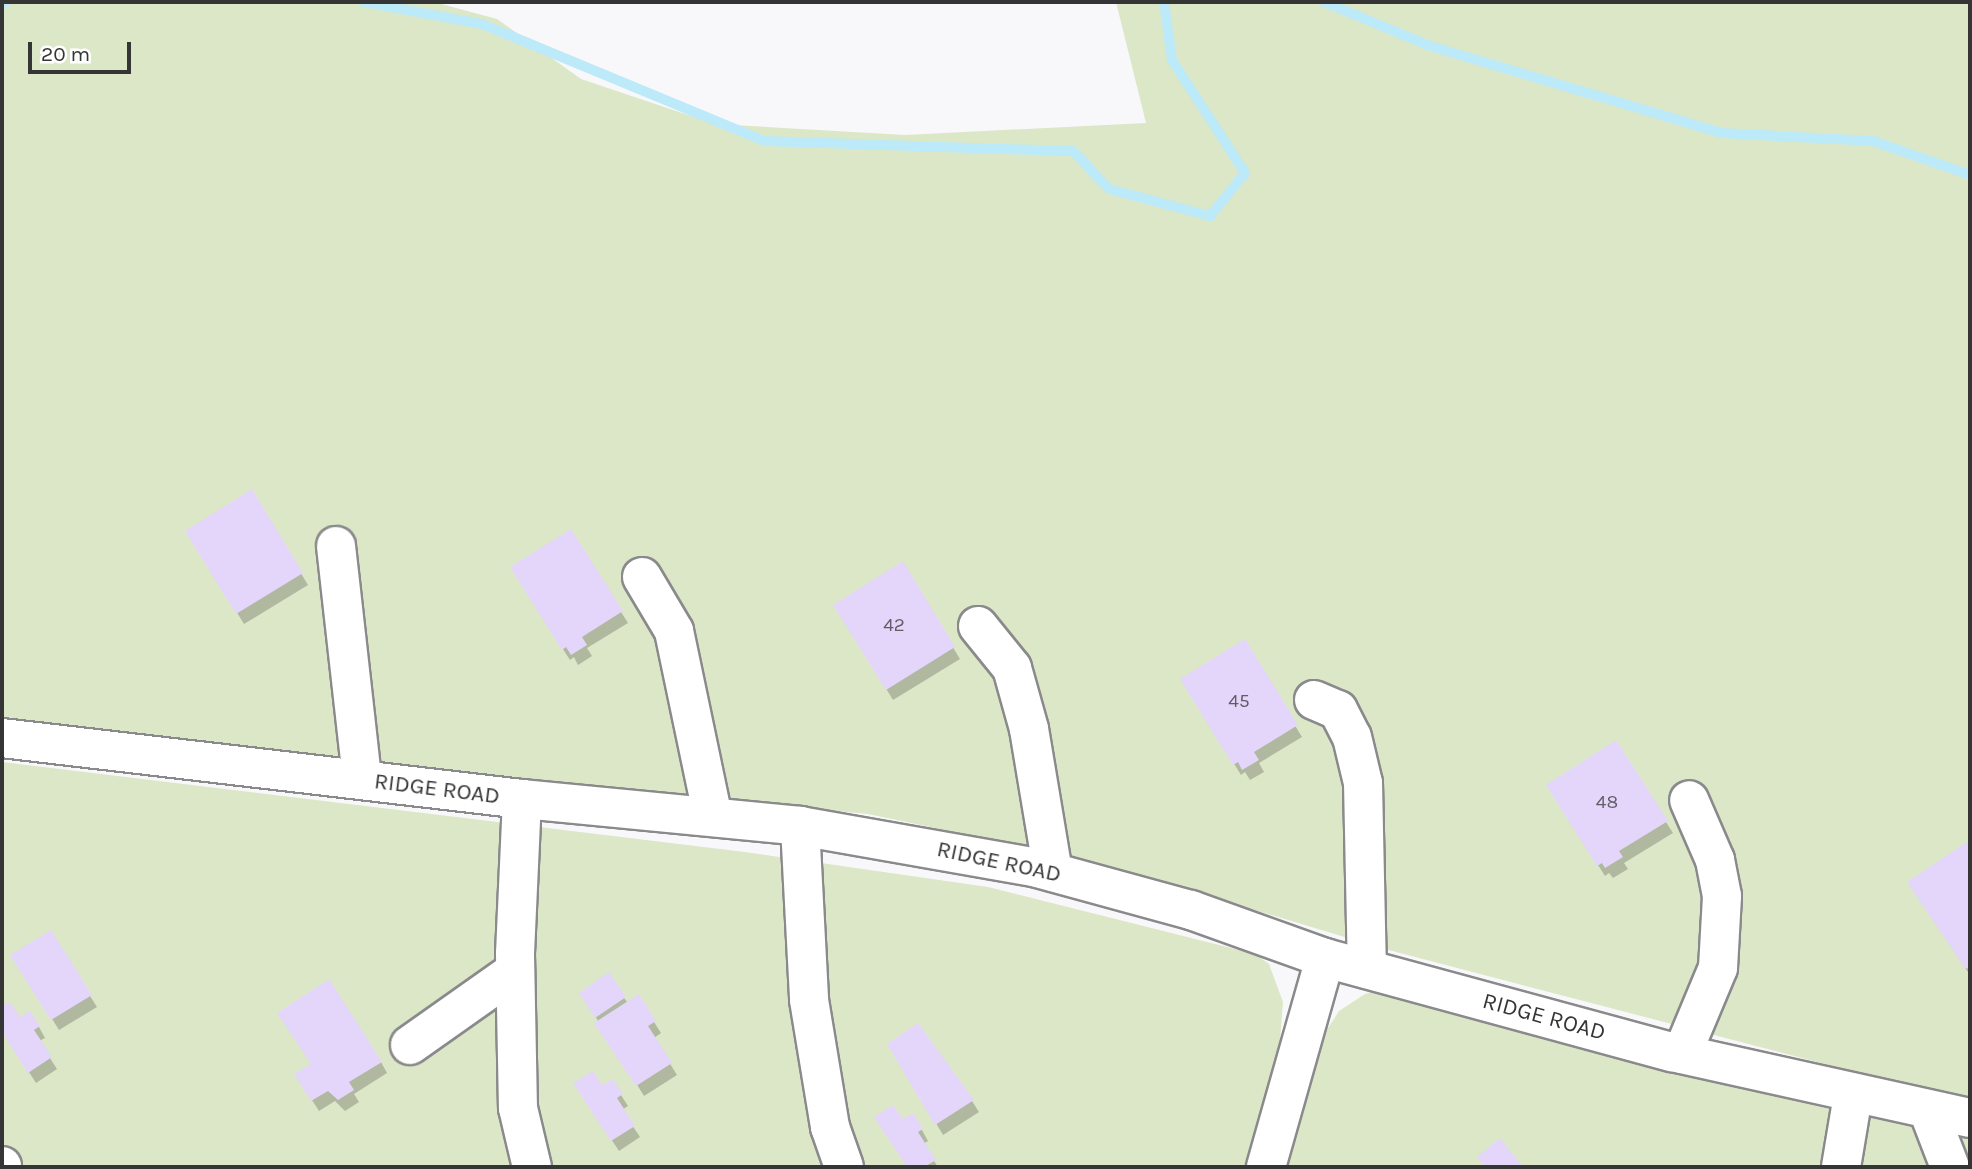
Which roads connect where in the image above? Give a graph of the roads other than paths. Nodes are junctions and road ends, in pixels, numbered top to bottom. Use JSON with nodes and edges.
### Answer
{"nodes":[{"id":1,"x":336,"y":546,"type":"dead end"},
{"id":2,"x":642,"y":577,"type":"dead end"},
{"id":3,"x":978,"y":626,"type":"dead end"},
{"id":4,"x":1314,"y":700,"type":"dead end"},
{"id":5,"x":2,"y":738,"type":"edge"},
{"id":6,"x":362,"y":779,"type":"junction"},
{"id":7,"x":522,"y":799,"type":"junction"},
{"id":8,"x":1689,"y":800,"type":"dead end"},
{"id":9,"x":713,"y":817,"type":"junction"},
{"id":10,"x":800,"y":826,"type":"junction"},
{"id":11,"x":1053,"y":872,"type":"junction"},
{"id":12,"x":1325,"y":958,"type":"junction"},
{"id":13,"x":1367,"y":969,"type":"junction"},
{"id":14,"x":515,"y":971,"type":"junction"},
{"id":15,"x":410,"y":1045,"type":"dead end"},
{"id":16,"x":1682,"y":1054,"type":"junction"},
{"id":17,"x":1853,"y":1095,"type":"junction"},
{"id":18,"x":1928,"y":1110,"type":"junction"},
{"id":19,"x":1970,"y":1118,"type":"edge"},
{"id":20,"x":532,"y":1167,"type":"edge"},
{"id":21,"x":844,"y":1167,"type":"edge"},
{"id":22,"x":1266,"y":1167,"type":"edge"},
{"id":23,"x":1841,"y":1167,"type":"edge"},
{"id":24,"x":1950,"y":1167,"type":"edge"}],
"edges":[{"from":1,"to":6,"type":"street"},
{"from":2,"to":9,"type":"street"},
{"from":3,"to":11,"type":"street"},
{"from":4,"to":13,"type":"street"},
{"from":5,"to":6,"type":"street","name":"RIDGE ROAD"},
{"from":6,"to":7,"type":"street","name":"RIDGE ROAD"},
{"from":7,"to":9,"type":"street","name":"RIDGE ROAD"},
{"from":7,"to":14,"type":"street"},
{"from":8,"to":16,"type":"street"},
{"from":9,"to":10,"type":"street","name":"RIDGE ROAD"},
{"from":10,"to":11,"type":"street","name":"RIDGE ROAD"},
{"from":10,"to":21,"type":"street"},
{"from":11,"to":12,"type":"street","name":"RIDGE ROAD"},
{"from":12,"to":13,"type":"street","name":"RIDGE ROAD"},
{"from":12,"to":22,"type":"street"},
{"from":13,"to":16,"type":"street","name":"RIDGE ROAD"},
{"from":14,"to":15,"type":"street"},
{"from":14,"to":20,"type":"street"},
{"from":16,"to":17,"type":"street","name":"RIDGE ROAD"},
{"from":17,"to":18,"type":"street","name":"RIDGE ROAD"},
{"from":17,"to":23,"type":"street"},
{"from":18,"to":19,"type":"street","name":"RIDGE ROAD"},
{"from":18,"to":24,"type":"street"}]}
